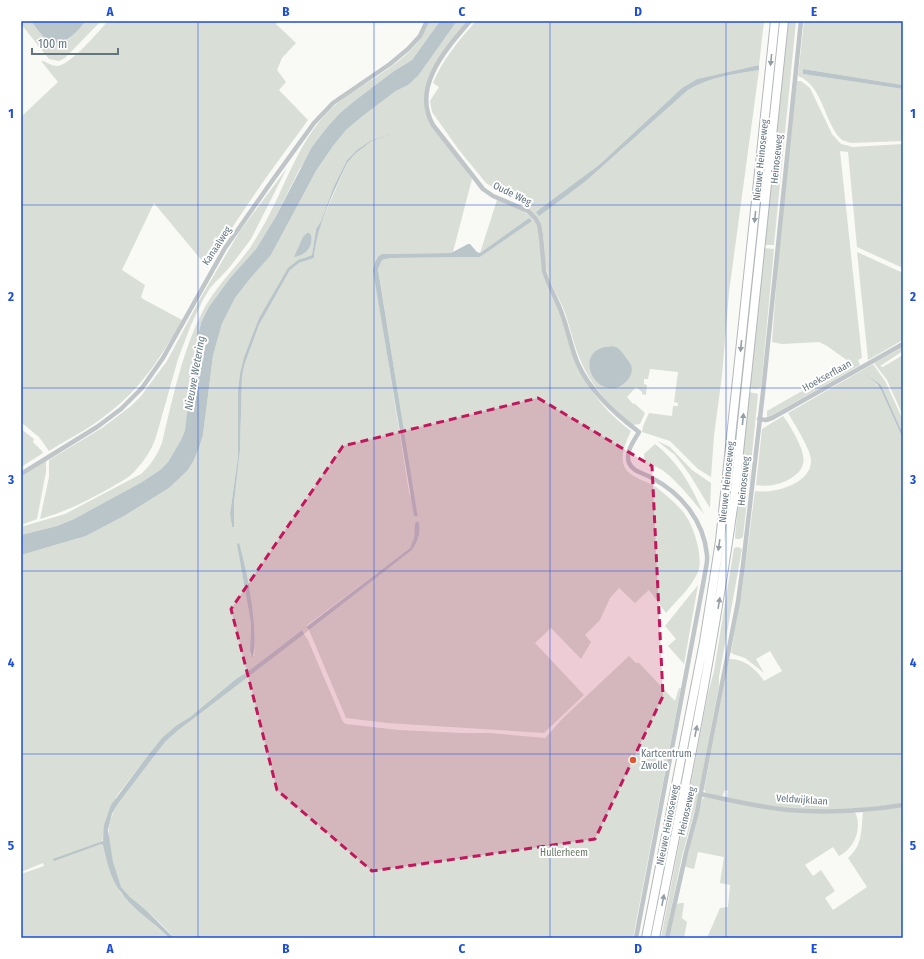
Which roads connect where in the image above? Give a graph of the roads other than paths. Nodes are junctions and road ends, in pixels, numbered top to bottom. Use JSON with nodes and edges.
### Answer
{"nodes":[{"id":1,"x":427,"y":21,"type":"edge"},
{"id":2,"x":470,"y":21,"type":"edge"},
{"id":3,"x":775,"y":21,"type":"edge"},
{"id":4,"x":784,"y":21,"type":"edge"},
{"id":5,"x":801,"y":21,"type":"edge"},
{"id":6,"x":903,"y":344,"type":"edge"},
{"id":7,"x":759,"y":419,"type":"junction"},
{"id":8,"x":21,"y":474,"type":"edge"},
{"id":9,"x":701,"y":794,"type":"junction"},
{"id":10,"x":903,"y":805,"type":"edge"},
{"id":11,"x":636,"y":938,"type":"edge"},
{"id":12,"x":646,"y":938,"type":"edge"},
{"id":13,"x":655,"y":938,"type":"edge"},
{"id":14,"x":667,"y":938,"type":"edge"}],
"edges":[{"from":1,"to":8,"type":"street","name":"Kanaalweg"},
{"from":2,"to":11,"type":"street","name":"Oude Weg"},
{"from":3,"to":12,"type":"highway","name":"Nieuwe Heinoseweg","one_way":true},
{"from":13,"to":4,"type":"highway","name":"Nieuwe Heinoseweg","one_way":true},
{"from":5,"to":7,"type":"street","name":"Heinoseweg"},
{"from":6,"to":7,"type":"street","name":"Hoekserflaan"},
{"from":7,"to":9,"type":"street","name":"Heinoseweg"},
{"from":9,"to":10,"type":"street","name":"Veldwijklaan"},
{"from":9,"to":14,"type":"street","name":"Heinoseweg"}]}
